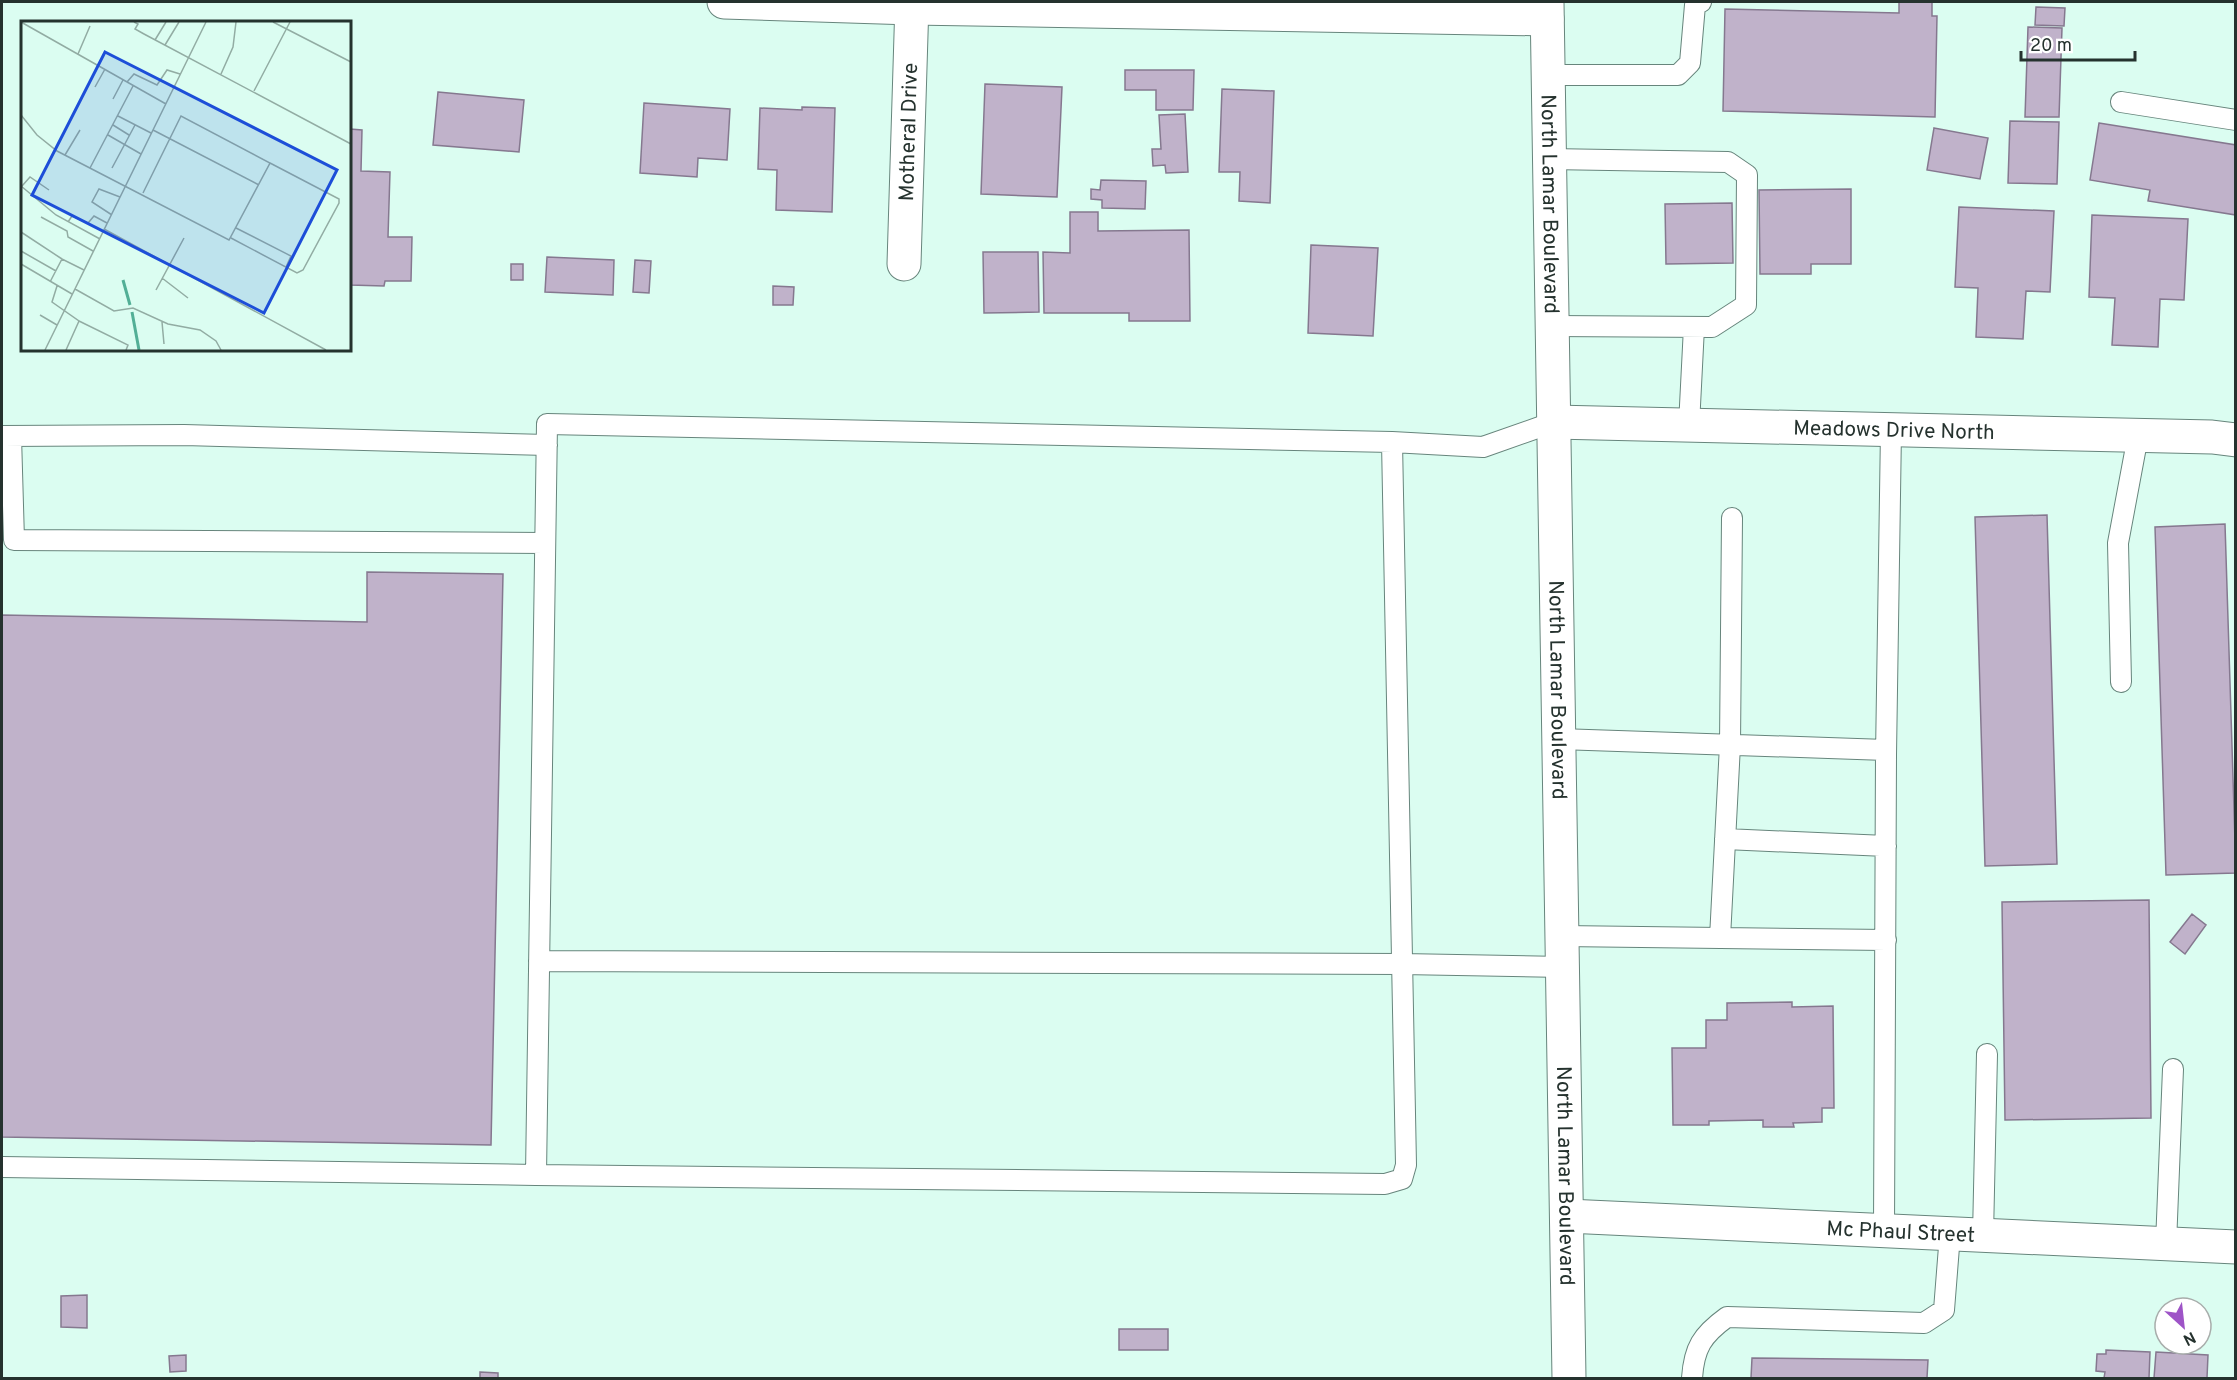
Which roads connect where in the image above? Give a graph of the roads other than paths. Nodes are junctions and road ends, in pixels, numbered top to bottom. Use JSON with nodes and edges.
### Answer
{"nodes":[{"id":1,"x":724,"y":2,"type":"edge"},
{"id":2,"x":1701,"y":2,"type":"edge"},
{"id":3,"x":912,"y":5,"type":"edge"},
{"id":4,"x":1547,"y":10,"type":"edge"},
{"id":5,"x":1548,"y":75,"type":"junction"},
{"id":6,"x":2121,"y":102,"type":"dead end"},
{"id":7,"x":2235,"y":120,"type":"edge"},
{"id":8,"x":1549,"y":159,"type":"junction"},
{"id":9,"x":904,"y":264,"type":"dead end"},
{"id":10,"x":1552,"y":326,"type":"junction"},
{"id":11,"x":1694,"y":327,"type":"junction"},
{"id":12,"x":1554,"y":422,"type":"junction"},
{"id":13,"x":1689,"y":425,"type":"junction"},
{"id":14,"x":1891,"y":430,"type":"junction"},
{"id":15,"x":6,"y":436,"type":"edge"},
{"id":16,"x":2138,"y":436,"type":"junction"},
{"id":17,"x":2235,"y":440,"type":"edge"},
{"id":18,"x":1392,"y":442,"type":"junction"},
{"id":19,"x":547,"y":445,"type":"junction"},
{"id":20,"x":1732,"y":518,"type":"dead end"},
{"id":21,"x":545,"y":543,"type":"junction"},
{"id":22,"x":2121,"y":682,"type":"dead end"},
{"id":23,"x":1559,"y":739,"type":"junction"},
{"id":24,"x":1730,"y":745,"type":"junction"},
{"id":25,"x":1886,"y":750,"type":"junction"},
{"id":26,"x":1725,"y":839,"type":"junction"},
{"id":27,"x":1886,"y":846,"type":"junction"},
{"id":28,"x":1720,"y":938,"type":"junction"},
{"id":29,"x":1886,"y":940,"type":"junction"},
{"id":30,"x":1562,"y":952,"type":"junction"},
{"id":31,"x":539,"y":961,"type":"junction"},
{"id":32,"x":1402,"y":964,"type":"junction"},
{"id":33,"x":1988,"y":1054,"type":"dead end"},
{"id":34,"x":2173,"y":1069,"type":"dead end"},
{"id":35,"x":2,"y":1167,"type":"edge"},
{"id":36,"x":536,"y":1174,"type":"junction"},
{"id":37,"x":1567,"y":1216,"type":"junction"},
{"id":38,"x":1884,"y":1230,"type":"junction"},
{"id":39,"x":1950,"y":1234,"type":"junction"},
{"id":40,"x":1983,"y":1235,"type":"junction"},
{"id":41,"x":2166,"y":1244,"type":"junction"},
{"id":42,"x":2235,"y":1247,"type":"edge"},
{"id":43,"x":1569,"y":1378,"type":"edge"},
{"id":44,"x":1692,"y":1378,"type":"edge"}],
"edges":[{"from":1,"to":3,"type":"street"},
{"from":2,"to":5,"type":"lane"},
{"from":3,"to":4,"type":"street"},
{"from":3,"to":9,"type":"street","name":"Motheral Drive"},
{"from":4,"to":5,"type":"street","name":"North Lamar Boulevard"},
{"from":5,"to":8,"type":"street","name":"North Lamar Boulevard"},
{"from":6,"to":7,"type":"lane"},
{"from":8,"to":10,"type":"street","name":"North Lamar Boulevard"},
{"from":8,"to":11,"type":"lane"},
{"from":10,"to":11,"type":"lane"},
{"from":10,"to":12,"type":"street","name":"North Lamar Boulevard"},
{"from":11,"to":13,"type":"lane"},
{"from":12,"to":13,"type":"street","name":"Meadows Drive North"},
{"from":12,"to":18,"type":"lane"},
{"from":12,"to":23,"type":"street","name":"North Lamar Boulevard"},
{"from":13,"to":14,"type":"street","name":"Meadows Drive North"},
{"from":14,"to":16,"type":"street","name":"Meadows Drive North"},
{"from":14,"to":25,"type":"lane"},
{"from":15,"to":19,"type":"lane"},
{"from":15,"to":21,"type":"lane"},
{"from":16,"to":17,"type":"street","name":"Meadows Drive North"},
{"from":16,"to":22,"type":"lane"},
{"from":18,"to":19,"type":"lane"},
{"from":18,"to":32,"type":"lane"},
{"from":19,"to":21,"type":"lane"},
{"from":20,"to":24,"type":"lane"},
{"from":21,"to":31,"type":"lane"},
{"from":23,"to":24,"type":"lane"},
{"from":23,"to":30,"type":"street","name":"North Lamar Boulevard"},
{"from":24,"to":25,"type":"lane"},
{"from":24,"to":26,"type":"lane"},
{"from":25,"to":27,"type":"lane"},
{"from":26,"to":27,"type":"lane"},
{"from":26,"to":28,"type":"lane"},
{"from":27,"to":29,"type":"lane"},
{"from":28,"to":29,"type":"lane"},
{"from":28,"to":30,"type":"lane"},
{"from":29,"to":38,"type":"lane"},
{"from":30,"to":32,"type":"lane"},
{"from":30,"to":37,"type":"street","name":"North Lamar Boulevard"},
{"from":31,"to":32,"type":"lane"},
{"from":31,"to":36,"type":"lane"},
{"from":32,"to":36,"type":"lane"},
{"from":33,"to":40,"type":"lane"},
{"from":34,"to":41,"type":"lane"},
{"from":35,"to":36,"type":"lane"},
{"from":37,"to":38,"type":"street","name":"Mc Phaul Street"},
{"from":37,"to":43,"type":"street","name":"North Lamar Boulevard"},
{"from":38,"to":39,"type":"street","name":"Mc Phaul Street"},
{"from":39,"to":40,"type":"street","name":"Mc Phaul Street"},
{"from":39,"to":44,"type":"lane"},
{"from":40,"to":41,"type":"street","name":"Mc Phaul Street"},
{"from":41,"to":42,"type":"street","name":"Mc Phaul Street"}]}
